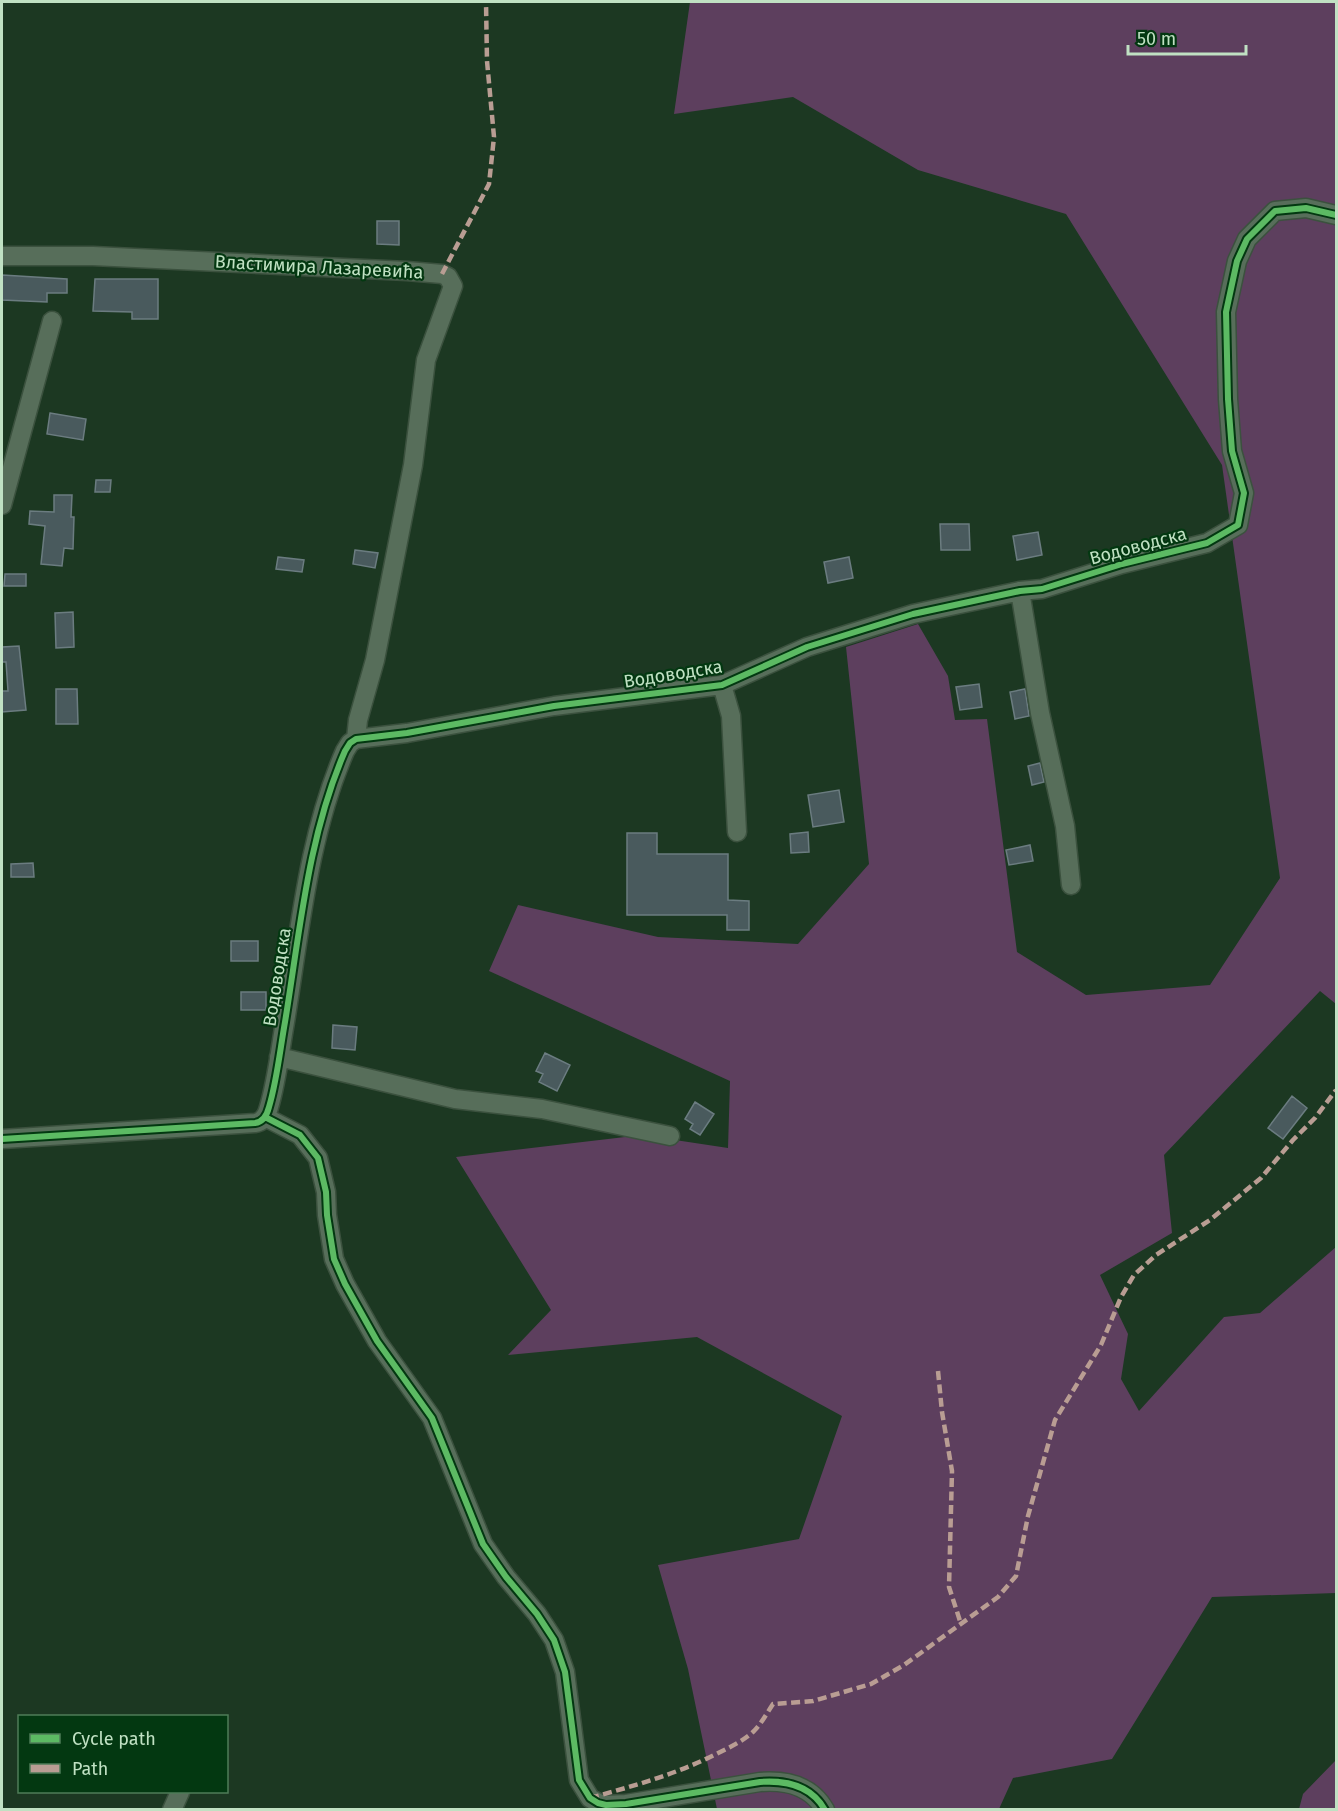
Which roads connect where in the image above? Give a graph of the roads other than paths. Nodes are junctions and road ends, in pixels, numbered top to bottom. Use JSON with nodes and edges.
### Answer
{"nodes":[{"id":1,"x":1336,"y":215,"type":"edge"},
{"id":2,"x":2,"y":256,"type":"edge"},
{"id":3,"x":52,"y":321,"type":"dead end"},
{"id":4,"x":2,"y":505,"type":"edge"},
{"id":5,"x":1020,"y":591,"type":"junction"},
{"id":6,"x":722,"y":685,"type":"junction"},
{"id":7,"x":356,"y":739,"type":"junction"},
{"id":8,"x":737,"y":832,"type":"dead end"},
{"id":9,"x":1071,"y":885,"type":"dead end"},
{"id":10,"x":279,"y":1057,"type":"junction"},
{"id":11,"x":266,"y":1117,"type":"junction"},
{"id":12,"x":670,"y":1136,"type":"dead end"},
{"id":13,"x":2,"y":1139,"type":"edge"},
{"id":14,"x":179,"y":1793,"type":"edge"},
{"id":15,"x":172,"y":1809,"type":"edge"},
{"id":16,"x":825,"y":1809,"type":"edge"}],
"edges":[{"from":1,"to":5,"type":"street","name":"Водоводска"},
{"from":2,"to":7,"type":"street","name":"Властимира Лазаревића"},
{"from":3,"to":4,"type":"street"},
{"from":5,"to":6,"type":"street","name":"Водоводска"},
{"from":5,"to":9,"type":"street"},
{"from":6,"to":7,"type":"street","name":"Водоводска"},
{"from":6,"to":8,"type":"street"},
{"from":7,"to":10,"type":"street","name":"Водоводска"},
{"from":10,"to":11,"type":"street","name":"Водоводска"},
{"from":10,"to":12,"type":"street"},
{"from":11,"to":13,"type":"street"},
{"from":11,"to":16,"type":"street"},
{"from":14,"to":15,"type":"street"}]}
